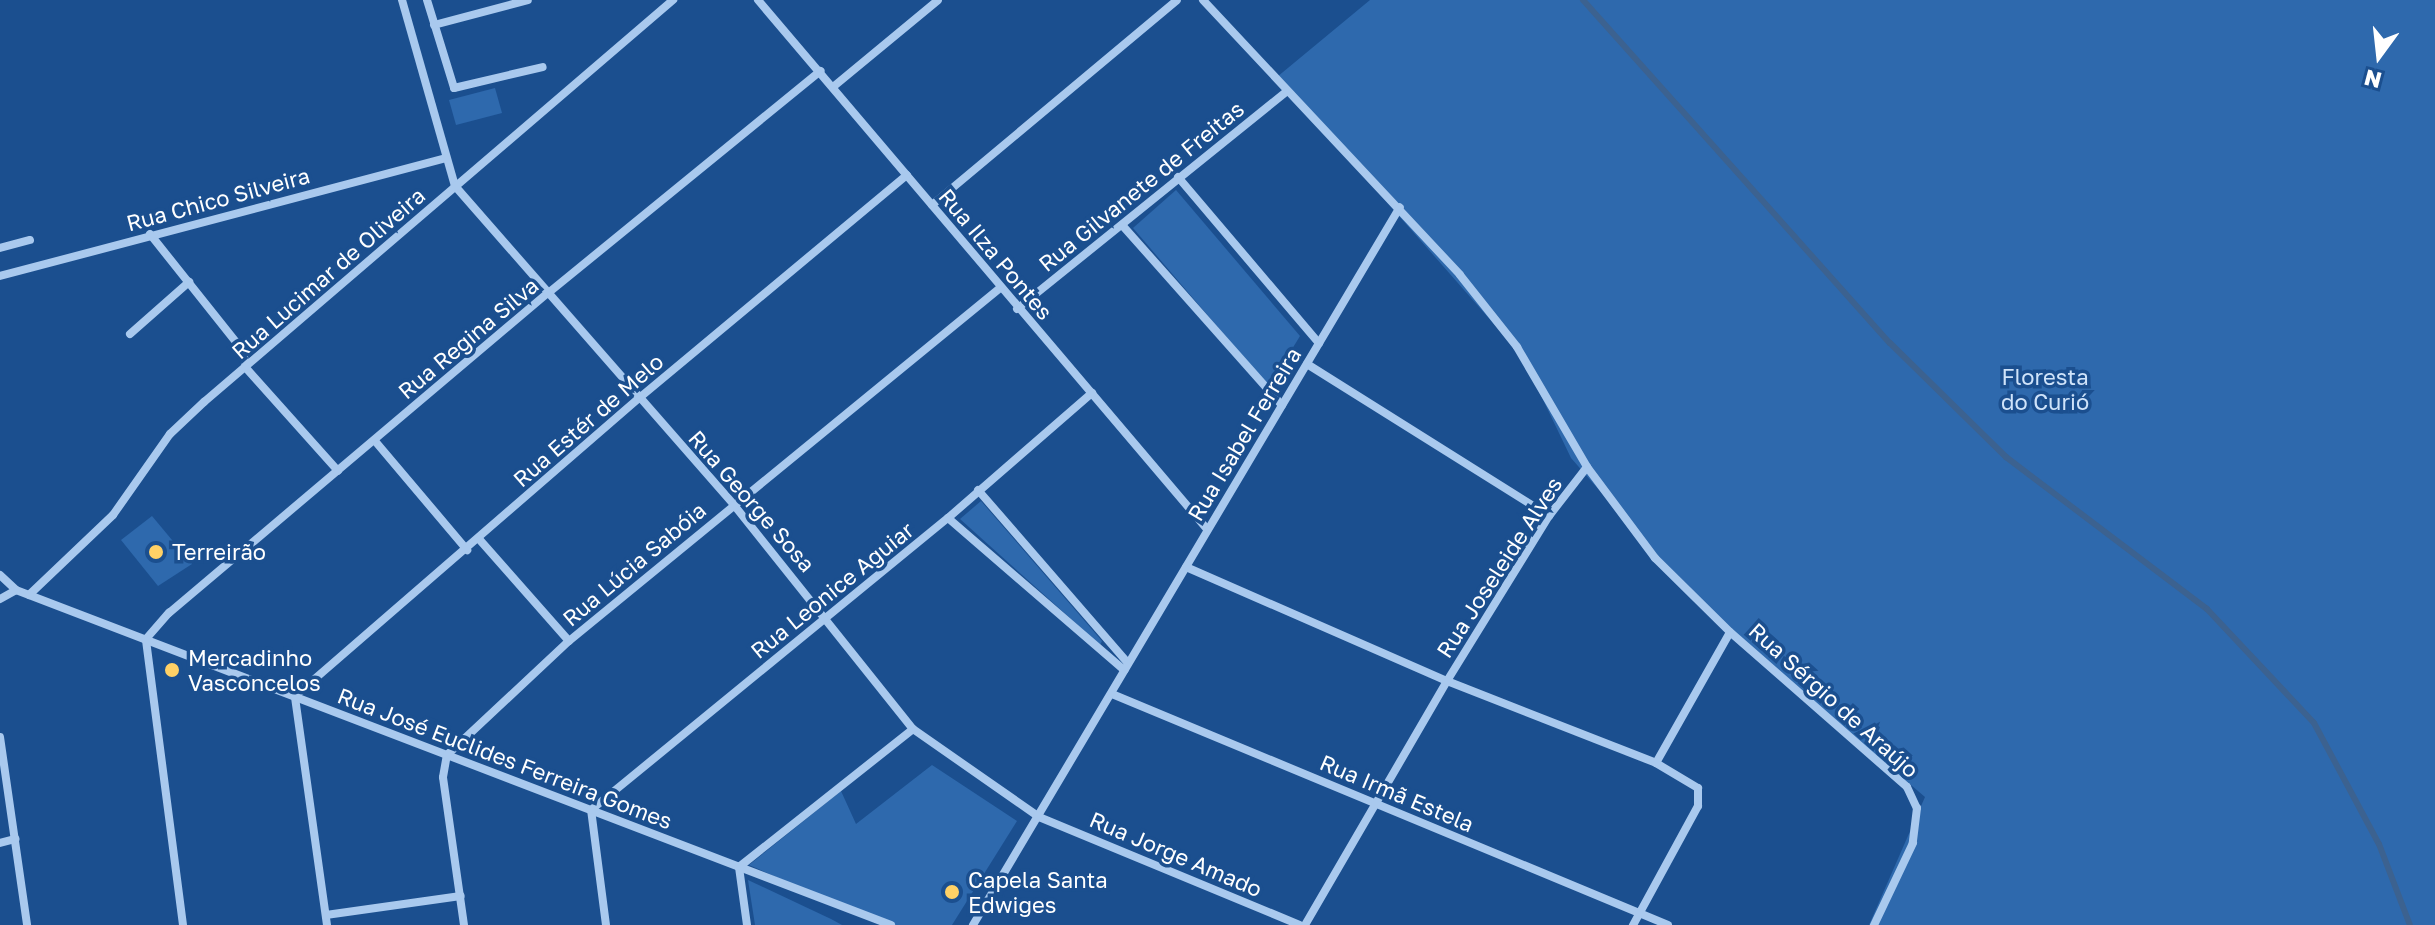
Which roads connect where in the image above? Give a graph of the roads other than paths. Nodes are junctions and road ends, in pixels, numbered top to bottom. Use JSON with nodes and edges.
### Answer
{"nodes":[{"id":1,"x":402,"y":0,"type":"edge"},
{"id":2,"x":427,"y":0,"type":"edge"},
{"id":3,"x":528,"y":0,"type":"edge"},
{"id":4,"x":673,"y":0,"type":"edge"},
{"id":5,"x":758,"y":0,"type":"edge"},
{"id":6,"x":938,"y":0,"type":"edge"},
{"id":7,"x":1177,"y":0,"type":"edge"},
{"id":8,"x":1203,"y":0,"type":"edge"},
{"id":9,"x":434,"y":25,"type":"junction"},
{"id":10,"x":543,"y":67,"type":"dead end"},
{"id":11,"x":820,"y":71,"type":"junction"},
{"id":12,"x":833,"y":87,"type":"junction"},
{"id":13,"x":1287,"y":91,"type":"junction"},
{"id":14,"x":446,"y":158,"type":"junction"},
{"id":15,"x":907,"y":175,"type":"junction"},
{"id":16,"x":1178,"y":177,"type":"junction"},
{"id":17,"x":455,"y":186,"type":"junction"},
{"id":18,"x":932,"y":205,"type":"junction"},
{"id":19,"x":1400,"y":207,"type":"junction"},
{"id":20,"x":1122,"y":225,"type":"junction"},
{"id":21,"x":150,"y":234,"type":"junction"},
{"id":22,"x":30,"y":240,"type":"dead end"},
{"id":23,"x":0,"y":248,"type":"edge"},
{"id":24,"x":0,"y":276,"type":"edge"},
{"id":25,"x":189,"y":282,"type":"junction"},
{"id":26,"x":1000,"y":288,"type":"junction"},
{"id":27,"x":547,"y":294,"type":"junction"},
{"id":28,"x":1017,"y":309,"type":"junction"},
{"id":29,"x":130,"y":334,"type":"dead end"},
{"id":30,"x":1319,"y":343,"type":"junction"},
{"id":31,"x":1307,"y":364,"type":"junction"},
{"id":32,"x":246,"y":368,"type":"junction"},
{"id":33,"x":1092,"y":393,"type":"junction"},
{"id":34,"x":638,"y":399,"type":"junction"},
{"id":35,"x":1282,"y":405,"type":"junction"},
{"id":36,"x":375,"y":441,"type":"junction"},
{"id":37,"x":1587,"y":467,"type":"junction"},
{"id":38,"x":338,"y":471,"type":"junction"},
{"id":39,"x":978,"y":490,"type":"junction"},
{"id":40,"x":734,"y":505,"type":"junction"},
{"id":41,"x":1549,"y":516,"type":"junction"},
{"id":42,"x":948,"y":518,"type":"junction"},
{"id":43,"x":1207,"y":529,"type":"junction"},
{"id":44,"x":479,"y":539,"type":"junction"},
{"id":45,"x":467,"y":550,"type":"junction"},
{"id":46,"x":1186,"y":567,"type":"junction"},
{"id":47,"x":0,"y":575,"type":"edge"},
{"id":48,"x":16,"y":590,"type":"junction"},
{"id":49,"x":29,"y":595,"type":"junction"},
{"id":50,"x":0,"y":599,"type":"edge"},
{"id":51,"x":827,"y":617,"type":"junction"},
{"id":52,"x":1730,"y":632,"type":"junction"},
{"id":53,"x":146,"y":639,"type":"junction"},
{"id":54,"x":569,"y":641,"type":"junction"},
{"id":55,"x":1126,"y":666,"type":"junction"},
{"id":56,"x":1447,"y":681,"type":"junction"},
{"id":57,"x":1112,"y":694,"type":"junction"},
{"id":58,"x":295,"y":696,"type":"junction"},
{"id":59,"x":913,"y":729,"type":"junction"},
{"id":60,"x":0,"y":737,"type":"edge"},
{"id":61,"x":447,"y":755,"type":"junction"},
{"id":62,"x":1656,"y":763,"type":"junction"},
{"id":63,"x":1377,"y":805,"type":"junction"},
{"id":64,"x":591,"y":810,"type":"junction"},
{"id":65,"x":1039,"y":817,"type":"junction"},
{"id":66,"x":15,"y":839,"type":"junction"},
{"id":67,"x":0,"y":843,"type":"edge"},
{"id":68,"x":739,"y":867,"type":"junction"},
{"id":69,"x":461,"y":896,"type":"junction"},
{"id":70,"x":1640,"y":913,"type":"junction"},
{"id":71,"x":326,"y":915,"type":"junction"},
{"id":72,"x":27,"y":925,"type":"edge"},
{"id":73,"x":183,"y":925,"type":"edge"},
{"id":74,"x":327,"y":925,"type":"edge"},
{"id":75,"x":464,"y":925,"type":"edge"},
{"id":76,"x":606,"y":925,"type":"edge"},
{"id":77,"x":747,"y":925,"type":"edge"},
{"id":78,"x":891,"y":925,"type":"edge"},
{"id":79,"x":973,"y":925,"type":"edge"},
{"id":80,"x":1302,"y":925,"type":"edge"},
{"id":81,"x":1633,"y":925,"type":"edge"},
{"id":82,"x":1668,"y":925,"type":"edge"},
{"id":83,"x":1874,"y":925,"type":"edge"}],
"edges":[{"from":1,"to":14,"type":"street"},
{"from":2,"to":9,"type":"street"},
{"from":3,"to":9,"type":"street"},
{"from":4,"to":17,"type":"street","name":"Rua Lucimar de Oliveira"},
{"from":5,"to":11,"type":"street","name":"Rua Ilza Pontes"},
{"from":6,"to":12,"type":"street"},
{"from":7,"to":18,"type":"street"},
{"from":8,"to":13,"type":"street"},
{"from":9,"to":10,"type":"street"},
{"from":11,"to":12,"type":"street","name":"Rua Ilza Pontes"},
{"from":11,"to":27,"type":"street","name":"Rua Regina Silva"},
{"from":12,"to":15,"type":"street","name":"Rua Ilza Pontes"},
{"from":13,"to":16,"type":"street","name":"Rua Gilvanete de Freitas"},
{"from":13,"to":19,"type":"street"},
{"from":14,"to":17,"type":"street"},
{"from":14,"to":21,"type":"street","name":"Rua Chico Silveira"},
{"from":15,"to":18,"type":"street","name":"Rua Ilza Pontes"},
{"from":15,"to":34,"type":"street","name":"Rua Estér de Melo"},
{"from":16,"to":20,"type":"street","name":"Rua Gilvanete de Freitas"},
{"from":16,"to":30,"type":"street"},
{"from":17,"to":27,"type":"street","name":"Rua George Sosa"},
{"from":17,"to":32,"type":"street","name":"Rua Lucimar de Oliveira"},
{"from":18,"to":26,"type":"street","name":"Rua Ilza Pontes"},
{"from":19,"to":30,"type":"street","name":"Rua Isabel Ferreira"},
{"from":19,"to":37,"type":"street","name":"Rua Joseleide Alves"},
{"from":20,"to":28,"type":"street","name":"Rua Gilvanete de Freitas"},
{"from":20,"to":35,"type":"street"},
{"from":21,"to":24,"type":"street","name":"Rua Chico Silveira"},
{"from":21,"to":25,"type":"street"},
{"from":22,"to":23,"type":"street"},
{"from":25,"to":29,"type":"street"},
{"from":25,"to":32,"type":"street"},
{"from":26,"to":28,"type":"street","name":"Rua Ilza Pontes"},
{"from":26,"to":40,"type":"street","name":"Rua Lúcia Sabóia"},
{"from":27,"to":34,"type":"street","name":"Rua George Sosa"},
{"from":27,"to":36,"type":"street","name":"Rua Regina Silva"},
{"from":28,"to":33,"type":"street","name":"Rua Ilza Pontes"},
{"from":30,"to":31,"type":"street","name":"Rua Isabel Ferreira"},
{"from":31,"to":35,"type":"street","name":"Rua Isabel Ferreira"},
{"from":31,"to":41,"type":"street"},
{"from":32,"to":38,"type":"street"},
{"from":32,"to":49,"type":"street","name":"Rua Lucimar de Oliveira"},
{"from":33,"to":39,"type":"street","name":"Rua Leonice Aguiar"},
{"from":33,"to":43,"type":"street","name":"Rua Ilza Pontes"},
{"from":34,"to":40,"type":"street","name":"Rua George Sosa"},
{"from":34,"to":44,"type":"street","name":"Rua Estér de Melo"},
{"from":35,"to":43,"type":"street","name":"Rua Isabel Ferreira"},
{"from":36,"to":38,"type":"street","name":"Rua Regina Silva"},
{"from":36,"to":45,"type":"street"},
{"from":37,"to":41,"type":"street","name":"Rua Joseleide Alves"},
{"from":37,"to":52,"type":"street","name":"Rua Sérgio de Araújo"},
{"from":38,"to":53,"type":"street","name":"Rua Regina Silva"},
{"from":39,"to":42,"type":"street","name":"Rua Leonice Aguiar"},
{"from":39,"to":55,"type":"street"},
{"from":40,"to":51,"type":"street","name":"Rua George Sosa"},
{"from":40,"to":54,"type":"street","name":"Rua Lúcia Sabóia"},
{"from":41,"to":56,"type":"street","name":"Rua Joseleide Alves"},
{"from":42,"to":51,"type":"street","name":"Rua Leonice Aguiar"},
{"from":42,"to":55,"type":"street"},
{"from":43,"to":46,"type":"street","name":"Rua Isabel Ferreira"},
{"from":44,"to":45,"type":"street","name":"Rua Estér de Melo"},
{"from":44,"to":54,"type":"street"},
{"from":45,"to":58,"type":"street","name":"Rua Estér de Melo"},
{"from":46,"to":55,"type":"street","name":"Rua Isabel Ferreira"},
{"from":46,"to":56,"type":"street"},
{"from":47,"to":48,"type":"street"},
{"from":48,"to":49,"type":"street","name":"Rua José Euclides Ferreira Gomes"},
{"from":48,"to":50,"type":"street"},
{"from":49,"to":53,"type":"street","name":"Rua José Euclides Ferreira Gomes"},
{"from":51,"to":59,"type":"street","name":"Rua George Sosa"},
{"from":51,"to":64,"type":"street","name":"Rua Leonice Aguiar"},
{"from":52,"to":62,"type":"street"},
{"from":52,"to":83,"type":"street","name":"Rua Sérgio de Araújo"},
{"from":53,"to":58,"type":"street","name":"Rua José Euclides Ferreira Gomes"},
{"from":53,"to":73,"type":"street"},
{"from":54,"to":61,"type":"street","name":"Rua Lúcia Sabóia"},
{"from":55,"to":57,"type":"street","name":"Rua Isabel Ferreira"},
{"from":56,"to":62,"type":"street"},
{"from":56,"to":63,"type":"street","name":"Rua Joseleide Alves"},
{"from":57,"to":63,"type":"street","name":"Rua Irmã Estela"},
{"from":57,"to":65,"type":"street","name":"Rua Isabel Ferreira"},
{"from":58,"to":61,"type":"street","name":"Rua José Euclides Ferreira Gomes"},
{"from":58,"to":71,"type":"street"},
{"from":59,"to":65,"type":"street","name":"Rua George Sosa"},
{"from":59,"to":68,"type":"street"},
{"from":60,"to":66,"type":"street"},
{"from":61,"to":64,"type":"street","name":"Rua José Euclides Ferreira Gomes"},
{"from":61,"to":69,"type":"street"},
{"from":62,"to":70,"type":"street"},
{"from":63,"to":70,"type":"street","name":"Rua Irmã Estela"},
{"from":63,"to":80,"type":"street","name":"Rua Joseleide Alves"},
{"from":64,"to":68,"type":"street","name":"Rua José Euclides Ferreira Gomes"},
{"from":64,"to":76,"type":"street"},
{"from":65,"to":79,"type":"street","name":"Rua Isabel Ferreira"},
{"from":65,"to":80,"type":"street","name":"Rua Jorge Amado"},
{"from":66,"to":67,"type":"street"},
{"from":66,"to":72,"type":"street"},
{"from":68,"to":77,"type":"street"},
{"from":68,"to":78,"type":"street","name":"Rua José Euclides Ferreira Gomes"},
{"from":69,"to":71,"type":"street"},
{"from":69,"to":75,"type":"street"},
{"from":70,"to":81,"type":"street"},
{"from":70,"to":82,"type":"street","name":"Rua Irmã Estela"},
{"from":71,"to":74,"type":"street"}]}
